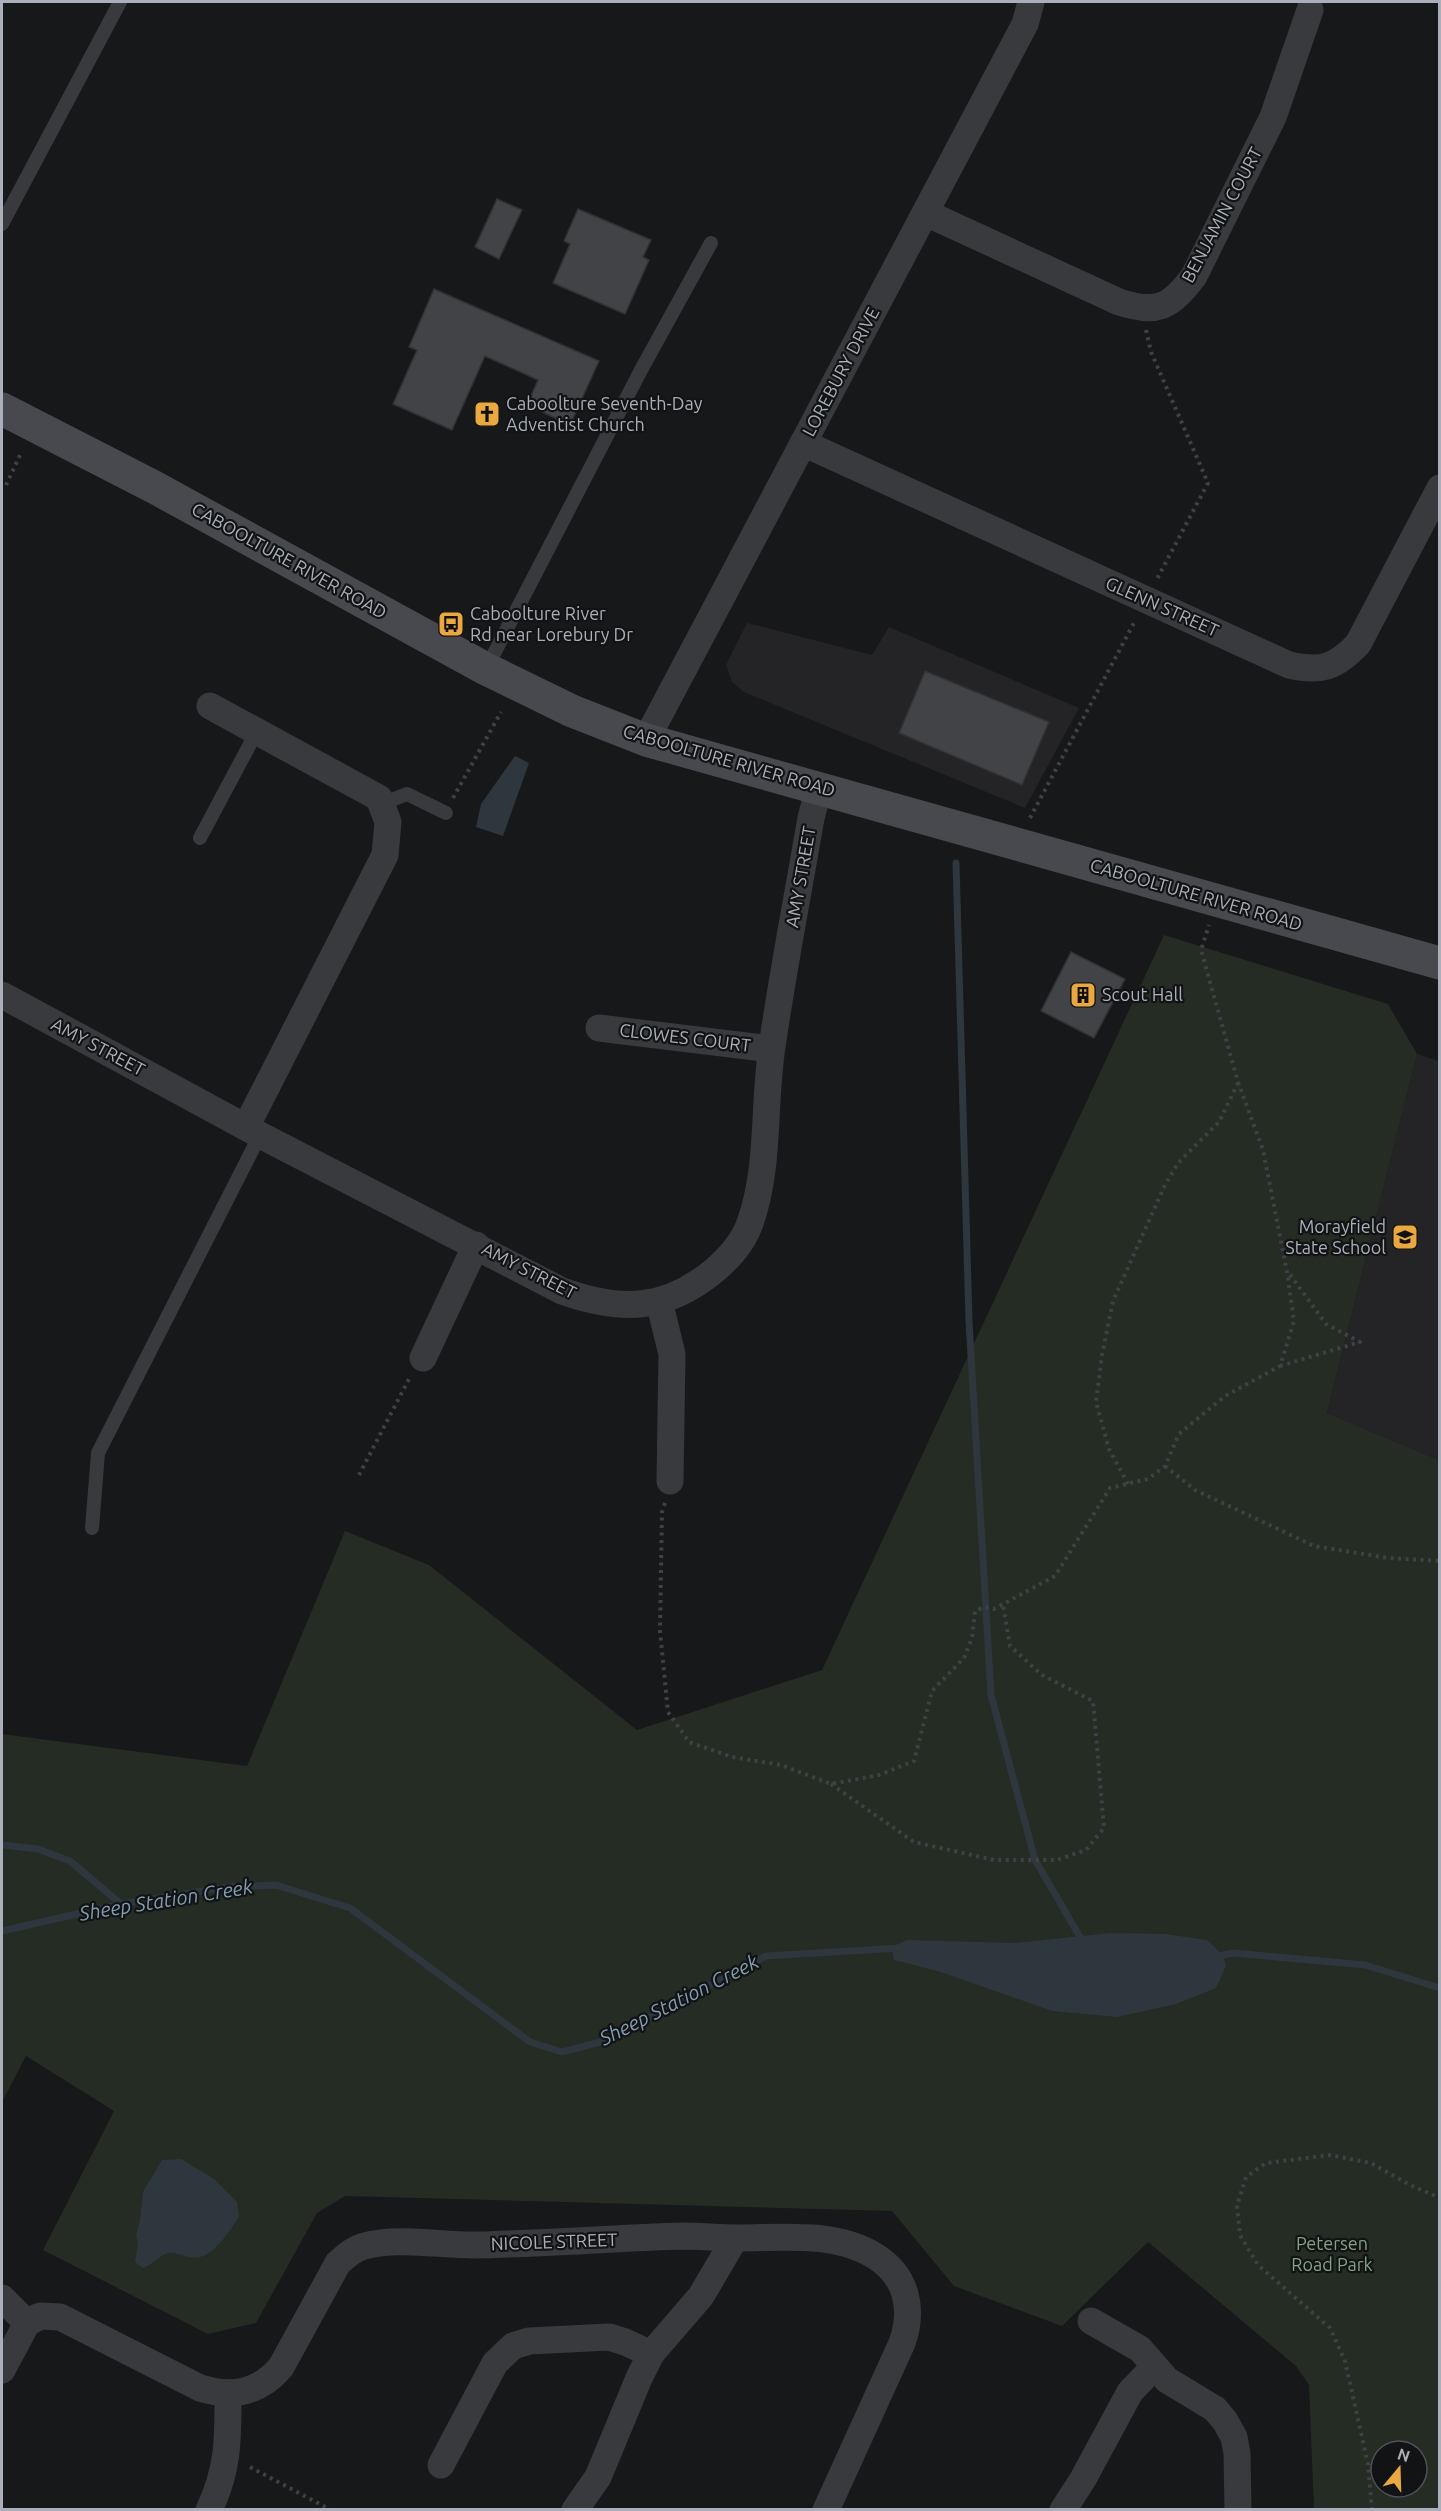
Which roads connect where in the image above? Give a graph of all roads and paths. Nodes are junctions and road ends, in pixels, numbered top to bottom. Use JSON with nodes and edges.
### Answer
{"nodes":[{"id":1,"x":120,"y":2,"type":"edge"},
{"id":2,"x":1030,"y":2,"type":"edge"},
{"id":3,"x":1310,"y":10,"type":"dead end"},
{"id":4,"x":926,"y":213,"type":"junction"},
{"id":5,"x":2,"y":224,"type":"edge"},
{"id":6,"x":711,"y":243,"type":"dead end"},
{"id":7,"x":2,"y":409,"type":"edge"},
{"id":8,"x":803,"y":443,"type":"junction"},
{"id":9,"x":22,"y":452,"type":"dead end"},
{"id":10,"x":6,"y":485,"type":"dead end"},
{"id":11,"x":1440,"y":488,"type":"edge"},
{"id":12,"x":486,"y":669,"type":"junction"},
{"id":13,"x":210,"y":706,"type":"dead end"},
{"id":14,"x":501,"y":712,"type":"dead end"},
{"id":15,"x":257,"y":732,"type":"junction"},
{"id":16,"x":646,"y":740,"type":"junction"},
{"id":17,"x":819,"y":788,"type":"junction"},
{"id":18,"x":381,"y":804,"type":"junction"},
{"id":19,"x":440,"y":810,"type":"joint"},
{"id":20,"x":200,"y":838,"type":"dead end"},
{"id":21,"x":1209,"y":924,"type":"dead end"},
{"id":22,"x":1440,"y":963,"type":"edge"},
{"id":23,"x":2,"y":995,"type":"edge"},
{"id":24,"x":599,"y":1028,"type":"dead end"},
{"id":25,"x":771,"y":1049,"type":"junction"},
{"id":26,"x":1238,"y":1082,"type":"junction"},
{"id":27,"x":253,"y":1131,"type":"junction"},
{"id":28,"x":476,"y":1245,"type":"junction"},
{"id":29,"x":1287,"y":1272,"type":"junction"},
{"id":30,"x":659,"y":1302,"type":"junction"},
{"id":31,"x":423,"y":1358,"type":"joint"},
{"id":32,"x":1280,"y":1366,"type":"junction"},
{"id":33,"x":1166,"y":1466,"type":"junction"},
{"id":34,"x":359,"y":1475,"type":"dead end"},
{"id":35,"x":670,"y":1481,"type":"joint"},
{"id":36,"x":1128,"y":1484,"type":"junction"},
{"id":37,"x":92,"y":1528,"type":"dead end"},
{"id":38,"x":1440,"y":1561,"type":"edge"},
{"id":39,"x":1003,"y":1605,"type":"junction"},
{"id":40,"x":831,"y":1784,"type":"junction"},
{"id":41,"x":1440,"y":2198,"type":"edge"},
{"id":42,"x":735,"y":2238,"type":"junction"},
{"id":43,"x":2,"y":2298,"type":"edge"},
{"id":44,"x":34,"y":2319,"type":"junction"},
{"id":45,"x":1091,"y":2321,"type":"dead end"},
{"id":46,"x":651,"y":2354,"type":"junction"},
{"id":47,"x":1154,"y":2367,"type":"junction"},
{"id":48,"x":2,"y":2370,"type":"edge"},
{"id":49,"x":228,"y":2393,"type":"junction"},
{"id":50,"x":441,"y":2465,"type":"dead end"},
{"id":51,"x":250,"y":2467,"type":"dead end"},
{"id":52,"x":209,"y":2510,"type":"edge"},
{"id":53,"x":331,"y":2510,"type":"edge"},
{"id":54,"x":575,"y":2510,"type":"edge"},
{"id":55,"x":826,"y":2510,"type":"edge"},
{"id":56,"x":1063,"y":2510,"type":"edge"},
{"id":57,"x":1238,"y":2510,"type":"edge"},
{"id":58,"x":1372,"y":2510,"type":"edge"}],
"edges":[{"from":1,"to":5,"type":"lane"},
{"from":2,"to":4,"type":"street","name":"LOREBURY DRIVE"},
{"from":3,"to":4,"type":"street","name":"BENJAMIN COURT"},
{"from":4,"to":8,"type":"street","name":"LOREBURY DRIVE"},
{"from":6,"to":12,"type":"lane"},
{"from":7,"to":12,"type":"main road","name":"CABOOLTURE RIVER ROAD"},
{"from":8,"to":11,"type":"street","name":"GLENN STREET"},
{"from":8,"to":16,"type":"street","name":"LOREBURY DRIVE"},
{"from":9,"to":10,"type":"path"},
{"from":12,"to":16,"type":"main road","name":"CABOOLTURE RIVER ROAD"},
{"from":13,"to":15,"type":"street"},
{"from":14,"to":19,"type":"path"},
{"from":15,"to":18,"type":"street"},
{"from":15,"to":20,"type":"lane"},
{"from":16,"to":17,"type":"main road","name":"CABOOLTURE RIVER ROAD"},
{"from":17,"to":22,"type":"main road","name":"CABOOLTURE RIVER ROAD"},
{"from":17,"to":25,"type":"street","name":"AMY STREET"},
{"from":18,"to":19,"type":"lane"},
{"from":18,"to":27,"type":"street"},
{"from":21,"to":26,"type":"path"},
{"from":23,"to":27,"type":"street","name":"AMY STREET"},
{"from":24,"to":25,"type":"street","name":"CLOWES COURT"},
{"from":25,"to":30,"type":"street","name":"AMY STREET"},
{"from":26,"to":29,"type":"path"},
{"from":26,"to":36,"type":"path"},
{"from":27,"to":28,"type":"street","name":"AMY STREET"},
{"from":27,"to":37,"type":"lane"},
{"from":28,"to":30,"type":"street","name":"AMY STREET"},
{"from":28,"to":31,"type":"street"},
{"from":29,"to":32,"type":"path"},
{"from":29,"to":32,"type":"path"},
{"from":30,"to":35,"type":"street"},
{"from":31,"to":34,"type":"path"},
{"from":32,"to":33,"type":"path"},
{"from":33,"to":36,"type":"path"},
{"from":33,"to":38,"type":"path"},
{"from":35,"to":40,"type":"path"},
{"from":36,"to":39,"type":"path"},
{"from":39,"to":40,"type":"path"},
{"from":39,"to":40,"type":"path"},
{"from":41,"to":58,"type":"path"},
{"from":42,"to":46,"type":"street"},
{"from":42,"to":49,"type":"street","name":"NICOLE STREET"},
{"from":42,"to":55,"type":"street","name":"NICOLE STREET"},
{"from":43,"to":44,"type":"street"},
{"from":44,"to":48,"type":"street"},
{"from":44,"to":49,"type":"street","name":"NICOLE STREET"},
{"from":45,"to":47,"type":"street"},
{"from":46,"to":50,"type":"street"},
{"from":46,"to":54,"type":"street"},
{"from":47,"to":56,"type":"street"},
{"from":47,"to":57,"type":"street"},
{"from":49,"to":52,"type":"street"},
{"from":51,"to":53,"type":"path"}]}
